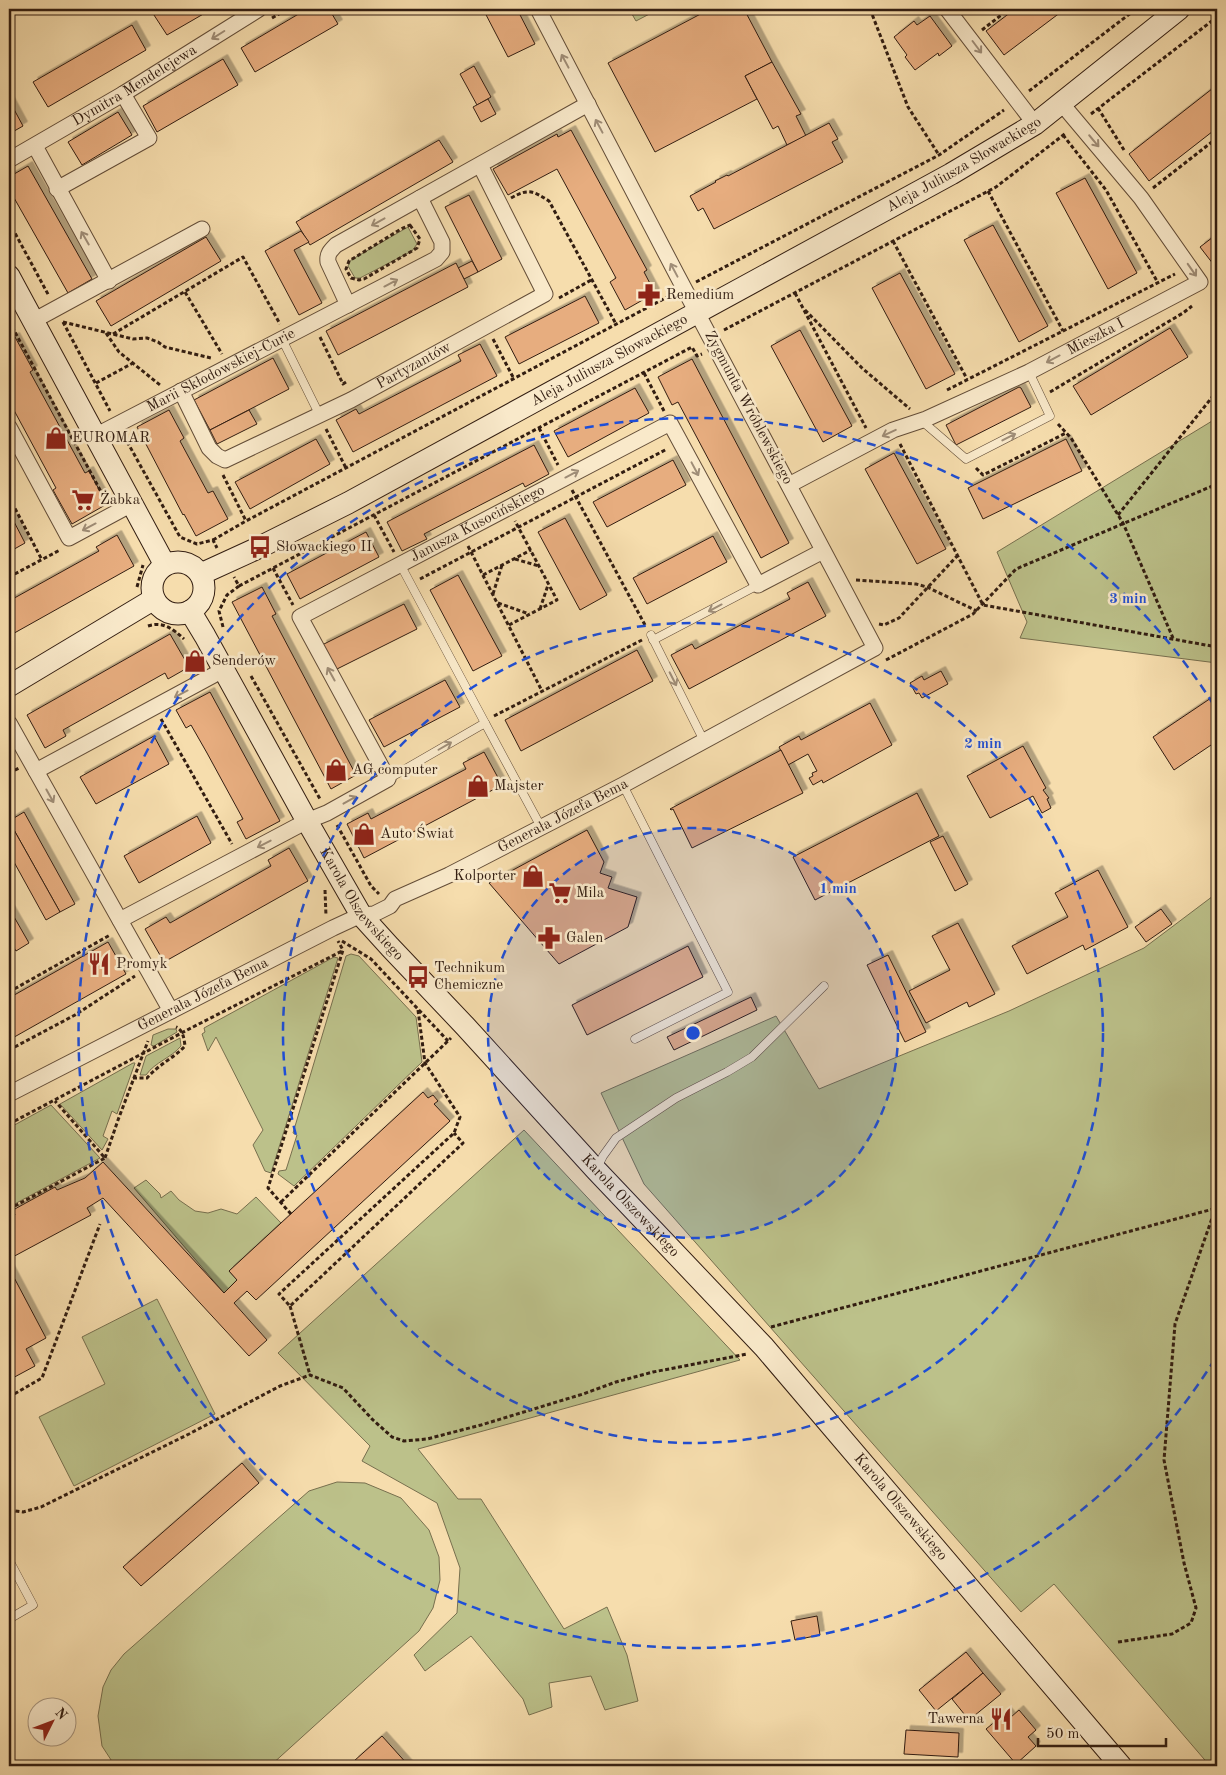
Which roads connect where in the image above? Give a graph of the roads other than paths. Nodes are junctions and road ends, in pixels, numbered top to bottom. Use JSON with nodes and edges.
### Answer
{"nodes":[{"id":1,"x":259,"y":9,"type":"edge"},
{"id":2,"x":538,"y":9,"type":"edge"},
{"id":3,"x":947,"y":9,"type":"edge"},
{"id":4,"x":1177,"y":9,"type":"edge"},
{"id":5,"x":123,"y":94,"type":"junction"},
{"id":6,"x":588,"y":104,"type":"junction"},
{"id":7,"x":1062,"y":104,"type":"junction"},
{"id":8,"x":1035,"y":124,"type":"junction"},
{"id":9,"x":35,"y":146,"type":"junction"},
{"id":10,"x":9,"y":160,"type":"edge"},
{"id":11,"x":480,"y":165,"type":"junction"},
{"id":12,"x":57,"y":189,"type":"junction"},
{"id":13,"x":420,"y":198,"type":"junction"},
{"id":14,"x":202,"y":229,"type":"dead end"},
{"id":15,"x":9,"y":276,"type":"edge"},
{"id":16,"x":110,"y":281,"type":"junction"},
{"id":17,"x":348,"y":305,"type":"junction"},
{"id":18,"x":697,"y":313,"type":"junction"},
{"id":19,"x":33,"y":321,"type":"junction"},
{"id":20,"x":282,"y":334,"type":"junction"},
{"id":21,"x":1028,"y":372,"type":"junction"},
{"id":22,"x":177,"y":393,"type":"junction"},
{"id":23,"x":321,"y":419,"type":"junction"},
{"id":24,"x":915,"y":423,"type":"junction"},
{"id":25,"x":9,"y":427,"type":"edge"},
{"id":26,"x":95,"y":436,"type":"junction"},
{"id":27,"x":789,"y":485,"type":"junction"},
{"id":28,"x":132,"y":504,"type":"junction"},
{"id":29,"x":823,"y":550,"type":"junction"},
{"id":30,"x":166,"y":564,"type":"junction"},
{"id":31,"x":400,"y":564,"type":"junction"},
{"id":32,"x":201,"y":574,"type":"junction"},
{"id":33,"x":758,"y":585,"type":"junction"},
{"id":34,"x":154,"y":599,"type":"junction"},
{"id":35,"x":190,"y":611,"type":"junction"},
{"id":36,"x":875,"y":648,"type":"joint"},
{"id":37,"x":223,"y":670,"type":"junction"},
{"id":38,"x":9,"y":686,"type":"edge"},
{"id":39,"x":485,"y":722,"type":"junction"},
{"id":40,"x":9,"y":723,"type":"edge"},
{"id":41,"x":704,"y":741,"type":"junction"},
{"id":42,"x":36,"y":772,"type":"junction"},
{"id":43,"x":388,"y":779,"type":"junction"},
{"id":44,"x":623,"y":785,"type":"junction"},
{"id":45,"x":307,"y":821,"type":"junction"},
{"id":46,"x":541,"y":827,"type":"junction"},
{"id":47,"x":361,"y":915,"type":"junction"},
{"id":48,"x":122,"y":924,"type":"junction"},
{"id":49,"x":824,"y":986,"type":"dead end"},
{"id":50,"x":171,"y":1018,"type":"junction"},
{"id":51,"x":635,"y":1040,"type":"dead end"},
{"id":52,"x":9,"y":1094,"type":"edge"},
{"id":53,"x":596,"y":1170,"type":"junction"},
{"id":54,"x":9,"y":1560,"type":"edge"},
{"id":55,"x":9,"y":1619,"type":"edge"},
{"id":56,"x":1121,"y":1766,"type":"edge"}],
"edges":[{"from":1,"to":5,"type":"street","name":"Dymitra Mendelejewa","one_way":true},
{"from":6,"to":2,"type":"street","name":"Zygmunta Wróblewskiego","one_way":true},
{"from":3,"to":8,"type":"street","one_way":true},
{"from":4,"to":7,"type":"street","name":"Aleja Juliusza Słowackiego"},
{"from":5,"to":9,"type":"street","name":"Dymitra Mendelejewa"},
{"from":5,"to":12,"type":"street"},
{"from":6,"to":11,"type":"street"},
{"from":18,"to":6,"type":"street","name":"Zygmunta Wróblewskiego","one_way":true},
{"from":7,"to":8,"type":"street","name":"Aleja Juliusza Słowackiego"},
{"from":7,"to":21,"type":"street","name":"Mieszka I","one_way":true},
{"from":8,"to":18,"type":"street","name":"Aleja Juliusza Słowackiego"},
{"from":9,"to":10,"type":"street","name":"Dymitra Mendelejewa"},
{"from":9,"to":12,"type":"street"},
{"from":11,"to":13,"type":"street"},
{"from":11,"to":23,"type":"street","name":"Partyzantów"},
{"from":16,"to":12,"type":"street","one_way":true},
{"from":13,"to":17,"type":"street","one_way":true},
{"from":17,"to":13,"type":"street","name":"Marii Skłodowskiej-Curie","one_way":true},
{"from":14,"to":16,"type":"street"},
{"from":15,"to":19,"type":"street"},
{"from":16,"to":19,"type":"street"},
{"from":17,"to":20,"type":"street","name":"Marii Skłodowskiej-Curie"},
{"from":18,"to":27,"type":"street","name":"Zygmunta Wróblewskiego"},
{"from":18,"to":32,"type":"street","name":"Aleja Juliusza Słowackiego"},
{"from":19,"to":26,"type":"street"},
{"from":20,"to":22,"type":"street","name":"Marii Skłodowskiej-Curie"},
{"from":20,"to":23,"type":"lane"},
{"from":21,"to":24,"type":"street","name":"Mieszka I"},
{"from":24,"to":21,"type":"lane","one_way":true},
{"from":22,"to":23,"type":"street","name":"Partyzantów"},
{"from":22,"to":26,"type":"street","name":"Marii Skłodowskiej-Curie"},
{"from":24,"to":27,"type":"street","name":"Mieszka I","one_way":true},
{"from":28,"to":25,"type":"street","one_way":true},
{"from":26,"to":28,"type":"street"},
{"from":27,"to":29,"type":"street","name":"Zygmunta Wróblewskiego"},
{"from":28,"to":30,"type":"street"},
{"from":29,"to":33,"type":"street"},
{"from":29,"to":36,"type":"street","name":"Zygmunta Wróblewskiego"},
{"from":30,"to":32,"type":"street"},
{"from":30,"to":34,"type":"street"},
{"from":31,"to":33,"type":"street","name":"Janusza Kusocińskiego","one_way":true},
{"from":31,"to":39,"type":"lane"},
{"from":43,"to":31,"type":"street","name":"Janusza Kusocińskiego","one_way":true},
{"from":32,"to":35,"type":"street"},
{"from":33,"to":41,"type":"lane","one_way":true},
{"from":34,"to":35,"type":"street"},
{"from":34,"to":38,"type":"street"},
{"from":35,"to":37,"type":"street","name":"Karola Olszewskiego"},
{"from":36,"to":41,"type":"street","name":"Generała Józefa Bema"},
{"from":37,"to":42,"type":"street","one_way":true},
{"from":37,"to":45,"type":"street","name":"Karola Olszewskiego"},
{"from":43,"to":39,"type":"lane","one_way":true},
{"from":39,"to":46,"type":"lane"},
{"from":40,"to":42,"type":"street"},
{"from":41,"to":44,"type":"street","name":"Generała Józefa Bema"},
{"from":42,"to":48,"type":"street","one_way":true},
{"from":45,"to":43,"type":"street","one_way":true},
{"from":44,"to":46,"type":"street","name":"Generała Józefa Bema"},
{"from":44,"to":51,"type":"lane"},
{"from":45,"to":47,"type":"street","name":"Karola Olszewskiego"},
{"from":45,"to":48,"type":"street","one_way":true},
{"from":46,"to":47,"type":"street","name":"Generała Józefa Bema"},
{"from":47,"to":50,"type":"street","name":"Generała Józefa Bema"},
{"from":47,"to":53,"type":"street","name":"Karola Olszewskiego"},
{"from":48,"to":50,"type":"street"},
{"from":49,"to":53,"type":"lane"},
{"from":50,"to":52,"type":"street","name":"Generała Józefa Bema"},
{"from":53,"to":56,"type":"street","name":"Karola Olszewskiego"},
{"from":54,"to":55,"type":"lane"}]}
